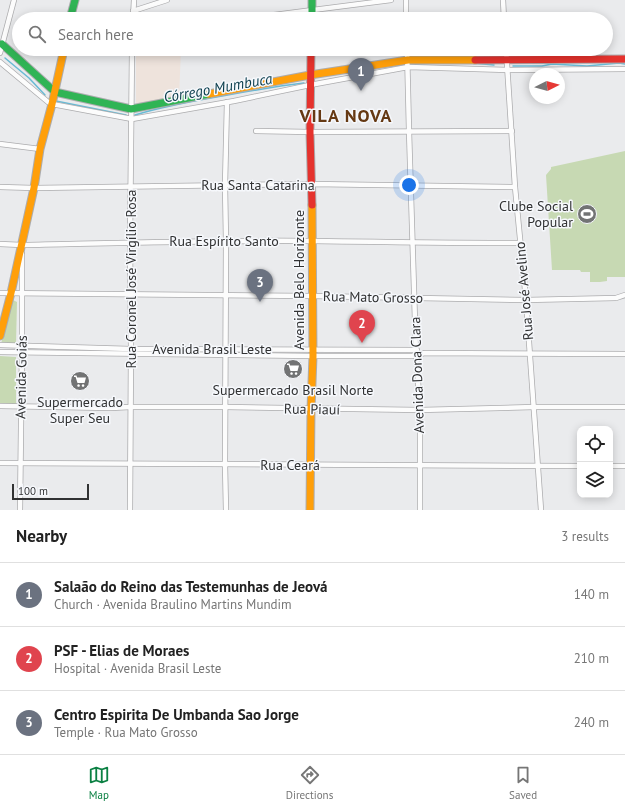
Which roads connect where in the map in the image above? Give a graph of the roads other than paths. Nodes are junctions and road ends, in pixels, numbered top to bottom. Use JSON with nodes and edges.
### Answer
{"nodes":[{"id":1,"x":14,"y":0,"type":"edge"},
{"id":2,"x":75,"y":0,"type":"edge"},
{"id":3,"x":134,"y":0,"type":"edge"},
{"id":4,"x":167,"y":0,"type":"edge"},
{"id":5,"x":312,"y":0,"type":"edge"},
{"id":6,"x":390,"y":0,"type":"edge"},
{"id":7,"x":406,"y":0,"type":"edge"},
{"id":8,"x":503,"y":0,"type":"edge"},
{"id":9,"x":312,"y":9,"type":"junction"},
{"id":10,"x":133,"y":11,"type":"joint"},
{"id":11,"x":72,"y":12,"type":"edge"},
{"id":12,"x":291,"y":12,"type":"edge"},
{"id":13,"x":406,"y":12,"type":"edge"},
{"id":14,"x":504,"y":12,"type":"edge"},
{"id":15,"x":2,"y":44,"type":"junction"},
{"id":16,"x":0,"y":53,"type":"edge"},
{"id":17,"x":12,"y":53,"type":"edge"},
{"id":18,"x":15,"y":56,"type":"edge"},
{"id":19,"x":63,"y":56,"type":"edge"},
{"id":20,"x":132,"y":56,"type":"edge"},
{"id":21,"x":311,"y":56,"type":"edge"},
{"id":22,"x":407,"y":56,"type":"edge"},
{"id":23,"x":506,"y":56,"type":"edge"},
{"id":24,"x":625,"y":59,"type":"edge"},
{"id":25,"x":506,"y":60,"type":"junction"},
{"id":26,"x":0,"y":62,"type":"edge"},
{"id":27,"x":408,"y":64,"type":"junction"},
{"id":28,"x":625,"y":69,"type":"edge"},
{"id":29,"x":508,"y":70,"type":"junction"},
{"id":30,"x":310,"y":75,"type":"junction"},
{"id":31,"x":310,"y":85,"type":"junction"},
{"id":32,"x":55,"y":92,"type":"junction"},
{"id":33,"x":227,"y":102,"type":"junction"},
{"id":34,"x":52,"y":104,"type":"junction"},
{"id":35,"x":131,"y":109,"type":"junction"},
{"id":36,"x":132,"y":119,"type":"junction"},
{"id":37,"x":256,"y":131,"type":"dead end"},
{"id":38,"x":409,"y":131,"type":"junction"},
{"id":39,"x":512,"y":131,"type":"junction"},
{"id":40,"x":310,"y":132,"type":"junction"},
{"id":41,"x":0,"y":144,"type":"edge"},
{"id":42,"x":40,"y":149,"type":"junction"},
{"id":43,"x":312,"y":184,"type":"junction"},
{"id":44,"x":131,"y":186,"type":"junction"},
{"id":45,"x":225,"y":186,"type":"junction"},
{"id":46,"x":411,"y":186,"type":"junction"},
{"id":47,"x":515,"y":186,"type":"junction"},
{"id":48,"x":0,"y":187,"type":"edge"},
{"id":49,"x":34,"y":188,"type":"junction"},
{"id":50,"x":226,"y":241,"type":"junction"},
{"id":51,"x":312,"y":241,"type":"junction"},
{"id":52,"x":130,"y":242,"type":"junction"},
{"id":53,"x":413,"y":243,"type":"junction"},
{"id":54,"x":520,"y":243,"type":"junction"},
{"id":55,"x":0,"y":244,"type":"edge"},
{"id":56,"x":22,"y":245,"type":"junction"},
{"id":57,"x":0,"y":293,"type":"edge"},
{"id":58,"x":11,"y":293,"type":"junction"},
{"id":59,"x":22,"y":293,"type":"junction"},
{"id":60,"x":131,"y":294,"type":"junction"},
{"id":61,"x":625,"y":295,"type":"edge"},
{"id":62,"x":226,"y":296,"type":"junction"},
{"id":63,"x":312,"y":296,"type":"junction"},
{"id":64,"x":415,"y":297,"type":"junction"},
{"id":65,"x":526,"y":300,"type":"junction"},
{"id":66,"x":0,"y":336,"type":"edge"},
{"id":67,"x":0,"y":345,"type":"edge"},
{"id":68,"x":22,"y":345,"type":"junction"},
{"id":69,"x":78,"y":350,"type":"junction"},
{"id":70,"x":289,"y":350,"type":"junction"},
{"id":71,"x":131,"y":351,"type":"junction"},
{"id":72,"x":0,"y":352,"type":"edge"},
{"id":73,"x":22,"y":352,"type":"junction"},
{"id":74,"x":226,"y":352,"type":"junction"},
{"id":75,"x":313,"y":353,"type":"junction"},
{"id":76,"x":416,"y":353,"type":"junction"},
{"id":77,"x":530,"y":353,"type":"junction"},
{"id":78,"x":625,"y":354,"type":"edge"},
{"id":79,"x":288,"y":356,"type":"junction"},
{"id":80,"x":0,"y":406,"type":"edge"},
{"id":81,"x":21,"y":406,"type":"junction"},
{"id":82,"x":130,"y":406,"type":"junction"},
{"id":83,"x":225,"y":407,"type":"junction"},
{"id":84,"x":534,"y":407,"type":"junction"},
{"id":85,"x":625,"y":407,"type":"edge"},
{"id":86,"x":311,"y":409,"type":"junction"},
{"id":87,"x":420,"y":410,"type":"junction"},
{"id":88,"x":0,"y":463,"type":"edge"},
{"id":89,"x":21,"y":463,"type":"junction"},
{"id":90,"x":130,"y":464,"type":"junction"},
{"id":91,"x":225,"y":464,"type":"junction"},
{"id":92,"x":310,"y":465,"type":"junction"},
{"id":93,"x":420,"y":465,"type":"junction"},
{"id":94,"x":538,"y":466,"type":"junction"},
{"id":95,"x":577,"y":466,"type":"edge"},
{"id":96,"x":613,"y":466,"type":"edge"},
{"id":97,"x":625,"y":466,"type":"edge"},
{"id":98,"x":20,"y":510,"type":"edge"},
{"id":99,"x":130,"y":510,"type":"edge"},
{"id":100,"x":226,"y":510,"type":"edge"},
{"id":101,"x":310,"y":510,"type":"edge"},
{"id":102,"x":420,"y":510,"type":"edge"},
{"id":103,"x":541,"y":510,"type":"edge"}],
"edges":[{"from":1,"to":15,"type":"street"},
{"from":2,"to":11,"type":"street"},
{"from":3,"to":10,"type":"street"},
{"from":4,"to":10,"type":"street"},
{"from":5,"to":9,"type":"street"},
{"from":6,"to":9,"type":"street"},
{"from":7,"to":13,"type":"street"},
{"from":8,"to":14,"type":"street"},
{"from":9,"to":12,"type":"street"},
{"from":15,"to":16,"type":"street"},
{"from":15,"to":17,"type":"street"},
{"from":18,"to":32,"type":"street"},
{"from":19,"to":32,"type":"street"},
{"from":20,"to":35,"type":"street","name":"Rua Coronel José Virgílio Rosa"},
{"from":21,"to":30,"type":"street","name":"Avenida Belo Horizonte"},
{"from":22,"to":27,"type":"street","name":"Avenida Dona Clara"},
{"from":23,"to":25,"type":"street","name":"Rua José Avelino"},
{"from":24,"to":25,"type":"street"},
{"from":25,"to":27,"type":"street"},
{"from":25,"to":29,"type":"street","name":"Rua José Avelino"},
{"from":26,"to":34,"type":"street"},
{"from":27,"to":29,"type":"street"},
{"from":27,"to":30,"type":"street"},
{"from":27,"to":31,"type":"street"},
{"from":27,"to":38,"type":"street","name":"Avenida Dona Clara"},
{"from":28,"to":29,"type":"street"},
{"from":29,"to":39,"type":"street","name":"Rua José Avelino"},
{"from":30,"to":31,"type":"street","name":"Avenida Belo Horizonte"},
{"from":30,"to":35,"type":"street"},
{"from":31,"to":33,"type":"street"},
{"from":31,"to":40,"type":"street","name":"Avenida Belo Horizonte"},
{"from":32,"to":34,"type":"street"},
{"from":32,"to":35,"type":"street"},
{"from":33,"to":36,"type":"street"},
{"from":33,"to":45,"type":"street"},
{"from":34,"to":36,"type":"street"},
{"from":34,"to":42,"type":"street"},
{"from":35,"to":36,"type":"street","name":"Rua Coronel José Virgílio Rosa"},
{"from":36,"to":44,"type":"street","name":"Rua Coronel José Virgílio Rosa"},
{"from":37,"to":40,"type":"street"},
{"from":38,"to":39,"type":"street"},
{"from":38,"to":40,"type":"street"},
{"from":38,"to":46,"type":"street","name":"Avenida Dona Clara"},
{"from":39,"to":47,"type":"street","name":"Rua José Avelino"},
{"from":40,"to":43,"type":"street","name":"Avenida Belo Horizonte"},
{"from":41,"to":42,"type":"street"},
{"from":42,"to":49,"type":"street"},
{"from":43,"to":45,"type":"street","name":"Rua Santa Catarina"},
{"from":43,"to":46,"type":"street","name":"Rua Santa Catarina"},
{"from":43,"to":51,"type":"street","name":"Avenida Belo Horizonte"},
{"from":44,"to":45,"type":"street","name":"Rua Santa Catarina"},
{"from":44,"to":49,"type":"street","name":"Rua Santa Catarina"},
{"from":44,"to":52,"type":"street","name":"Rua Coronel José Virgílio Rosa"},
{"from":45,"to":50,"type":"street"},
{"from":46,"to":47,"type":"street","name":"Rua Santa Catarina"},
{"from":46,"to":53,"type":"street","name":"Avenida Dona Clara"},
{"from":47,"to":54,"type":"street","name":"Rua José Avelino"},
{"from":48,"to":49,"type":"street","name":"Rua Santa Catarina"},
{"from":49,"to":56,"type":"street"},
{"from":50,"to":51,"type":"street","name":"Rua Espírito Santo"},
{"from":50,"to":52,"type":"street","name":"Rua Espírito Santo"},
{"from":50,"to":62,"type":"street"},
{"from":51,"to":53,"type":"street","name":"Rua Espírito Santo"},
{"from":51,"to":63,"type":"street","name":"Avenida Belo Horizonte"},
{"from":52,"to":56,"type":"street","name":"Rua Espírito Santo"},
{"from":52,"to":60,"type":"street","name":"Rua Coronel José Virgílio Rosa"},
{"from":53,"to":54,"type":"street","name":"Rua Espírito Santo"},
{"from":53,"to":64,"type":"street","name":"Avenida Dona Clara"},
{"from":54,"to":65,"type":"street","name":"Rua José Avelino"},
{"from":55,"to":56,"type":"street","name":"Rua Espírito Santo"},
{"from":56,"to":58,"type":"street"},
{"from":56,"to":59,"type":"street","name":"Avenida Goiás"},
{"from":57,"to":58,"type":"street","name":"Rua Mato Grosso"},
{"from":58,"to":59,"type":"street","name":"Rua Mato Grosso"},
{"from":58,"to":66,"type":"street"},
{"from":59,"to":60,"type":"street","name":"Rua Mato Grosso"},
{"from":59,"to":68,"type":"street","name":"Avenida Goiás"},
{"from":60,"to":62,"type":"street","name":"Rua Mato Grosso"},
{"from":60,"to":71,"type":"street","name":"Rua Coronel José Virgílio Rosa"},
{"from":61,"to":65,"type":"street","name":"Rua Mato Grosso"},
{"from":62,"to":63,"type":"street","name":"Rua Mato Grosso"},
{"from":62,"to":74,"type":"street"},
{"from":63,"to":64,"type":"street","name":"Rua Mato Grosso"},
{"from":63,"to":75,"type":"street","name":"Avenida Belo Horizonte"},
{"from":64,"to":65,"type":"street","name":"Rua Mato Grosso"},
{"from":64,"to":76,"type":"street","name":"Avenida Dona Clara"},
{"from":65,"to":77,"type":"street","name":"Rua José Avelino"},
{"from":67,"to":68,"type":"street","name":"Avenida Brasil Leste"},
{"from":68,"to":69,"type":"street","name":"Avenida Brasil Leste"},
{"from":68,"to":73,"type":"street","name":"Avenida Goiás"},
{"from":69,"to":71,"type":"street","name":"Avenida Brasil Leste"},
{"from":69,"to":73,"type":"street","name":"Avenida Brasil Leste"},
{"from":70,"to":74,"type":"street","name":"Avenida Brasil Leste"},
{"from":70,"to":75,"type":"street","name":"Avenida Brasil Leste"},
{"from":70,"to":79,"type":"street"},
{"from":71,"to":74,"type":"street","name":"Avenida Brasil Leste"},
{"from":71,"to":82,"type":"street","name":"Rua Coronel José Virgílio Rosa"},
{"from":72,"to":73,"type":"street","name":"Avenida Brasil Leste"},
{"from":73,"to":81,"type":"street","name":"Avenida Goiás"},
{"from":74,"to":79,"type":"street","name":"Avenida Brasil Leste"},
{"from":74,"to":83,"type":"street"},
{"from":75,"to":76,"type":"street","name":"Avenida Brasil Leste"},
{"from":75,"to":79,"type":"street","name":"Avenida Brasil Leste"},
{"from":75,"to":86,"type":"street","name":"Avenida Belo Horizonte"},
{"from":76,"to":77,"type":"street","name":"Avenida Brasil Leste"},
{"from":76,"to":87,"type":"street","name":"Avenida Dona Clara"},
{"from":77,"to":78,"type":"street","name":"Avenida Brasil Leste"},
{"from":77,"to":84,"type":"street","name":"Rua José Avelino"},
{"from":80,"to":81,"type":"street","name":"Rua Piauí"},
{"from":81,"to":82,"type":"street","name":"Rua Piauí"},
{"from":81,"to":89,"type":"street","name":"Avenida Goiás"},
{"from":82,"to":83,"type":"street","name":"Rua Piauí"},
{"from":82,"to":90,"type":"street","name":"Rua Coronel José Virgílio Rosa"},
{"from":83,"to":86,"type":"street","name":"Rua Piauí"},
{"from":83,"to":91,"type":"street"},
{"from":84,"to":85,"type":"street","name":"Rua Piauí"},
{"from":84,"to":87,"type":"street","name":"Rua Piauí"},
{"from":84,"to":94,"type":"street","name":"Rua José Avelino"},
{"from":86,"to":87,"type":"street","name":"Rua Piauí"},
{"from":86,"to":92,"type":"street","name":"Avenida Belo Horizonte"},
{"from":87,"to":93,"type":"street","name":"Avenida Dona Clara"},
{"from":88,"to":89,"type":"street","name":"Rua Ceará"},
{"from":89,"to":90,"type":"street","name":"Rua Ceará"},
{"from":89,"to":98,"type":"street","name":"Avenida Goiás"},
{"from":90,"to":91,"type":"street","name":"Rua Ceará"},
{"from":90,"to":99,"type":"street","name":"Rua Coronel José Virgílio Rosa"},
{"from":91,"to":92,"type":"street","name":"Rua Ceará"},
{"from":91,"to":100,"type":"street"},
{"from":92,"to":93,"type":"street","name":"Rua Ceará"},
{"from":92,"to":101,"type":"street","name":"Avenida Belo Horizonte"},
{"from":93,"to":94,"type":"street","name":"Rua Ceará"},
{"from":93,"to":102,"type":"street","name":"Avenida Dona Clara"},
{"from":94,"to":95,"type":"street","name":"Rua Ceará"},
{"from":94,"to":103,"type":"street","name":"Rua José Avelino"},
{"from":96,"to":97,"type":"street"}]}
